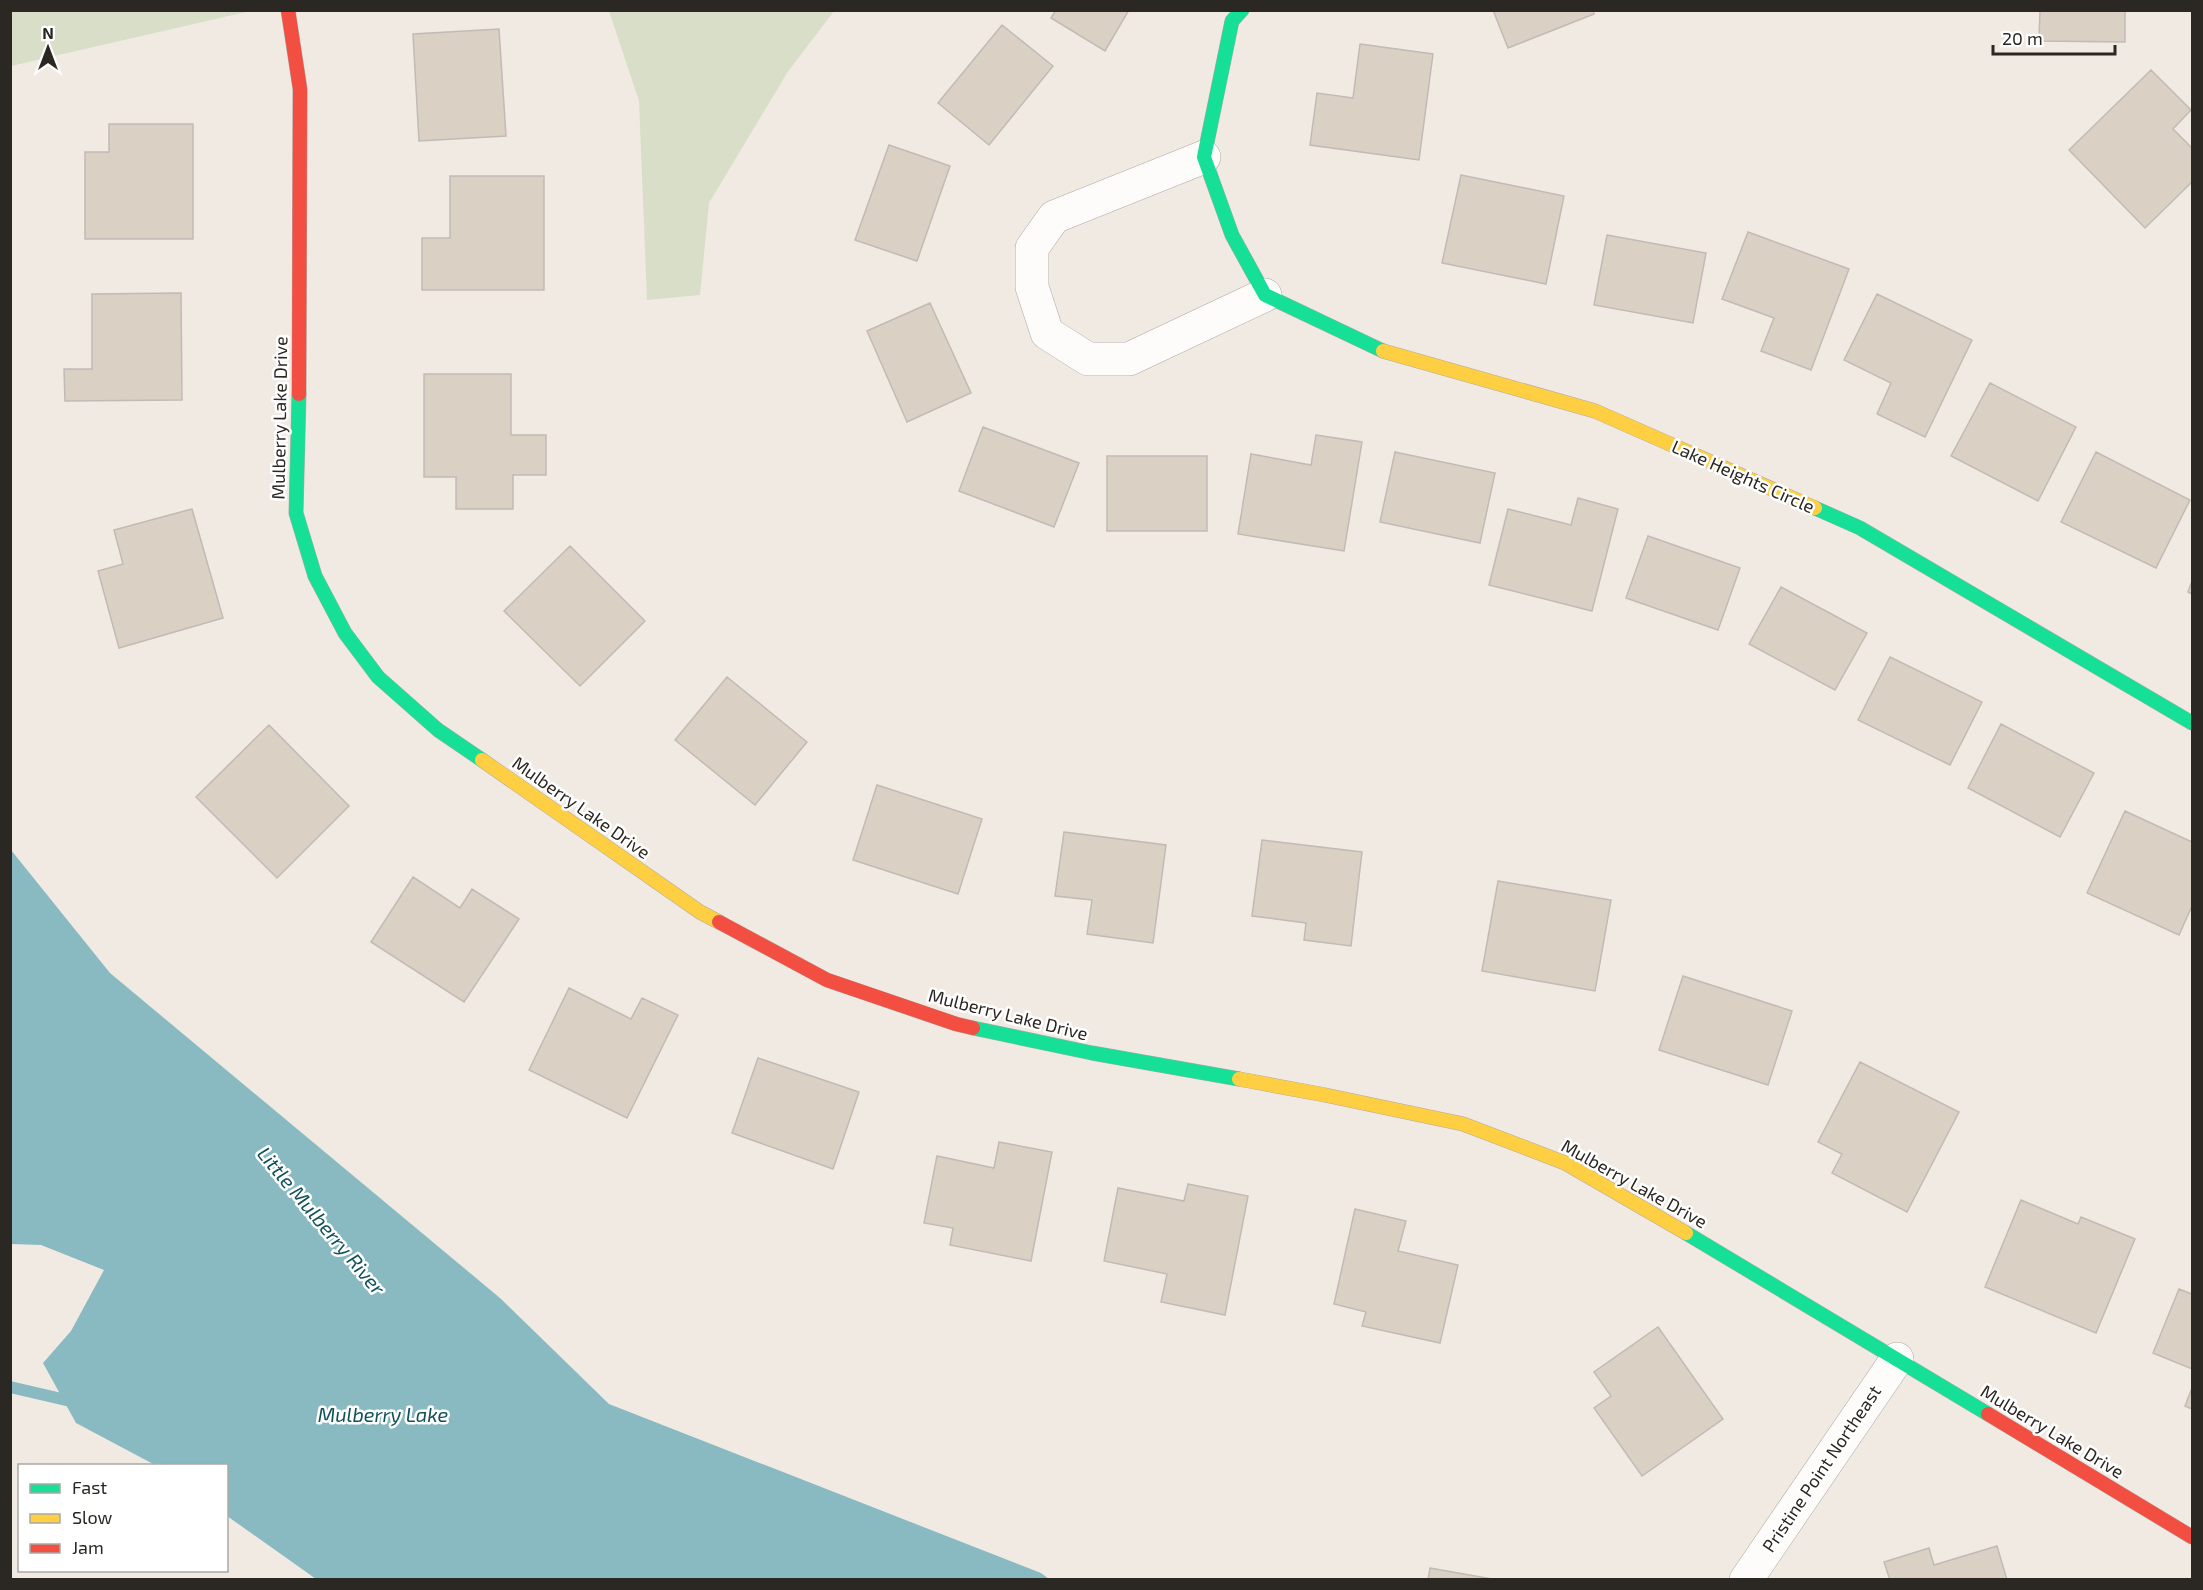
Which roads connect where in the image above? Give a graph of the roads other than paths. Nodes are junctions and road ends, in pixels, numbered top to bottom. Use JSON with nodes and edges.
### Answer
{"nodes":[{"id":1,"x":288,"y":10,"type":"edge"},
{"id":2,"x":1242,"y":10,"type":"edge"},
{"id":3,"x":1204,"y":157,"type":"junction"},
{"id":4,"x":1265,"y":295,"type":"junction"},
{"id":5,"x":2193,"y":723,"type":"edge"},
{"id":6,"x":1897,"y":1359,"type":"junction"},
{"id":7,"x":2193,"y":1538,"type":"edge"},
{"id":8,"x":1746,"y":1580,"type":"edge"}],
"edges":[{"from":1,"to":6,"type":"street","name":"Mulberry Lake Drive"},
{"from":2,"to":3,"type":"street"},
{"from":3,"to":4,"type":"street"},
{"from":3,"to":4,"type":"street"},
{"from":4,"to":5,"type":"street","name":"Lake Heights Circle"},
{"from":6,"to":7,"type":"street","name":"Mulberry Lake Drive"},
{"from":6,"to":8,"type":"street","name":"Pristine Point Northeast"}]}
